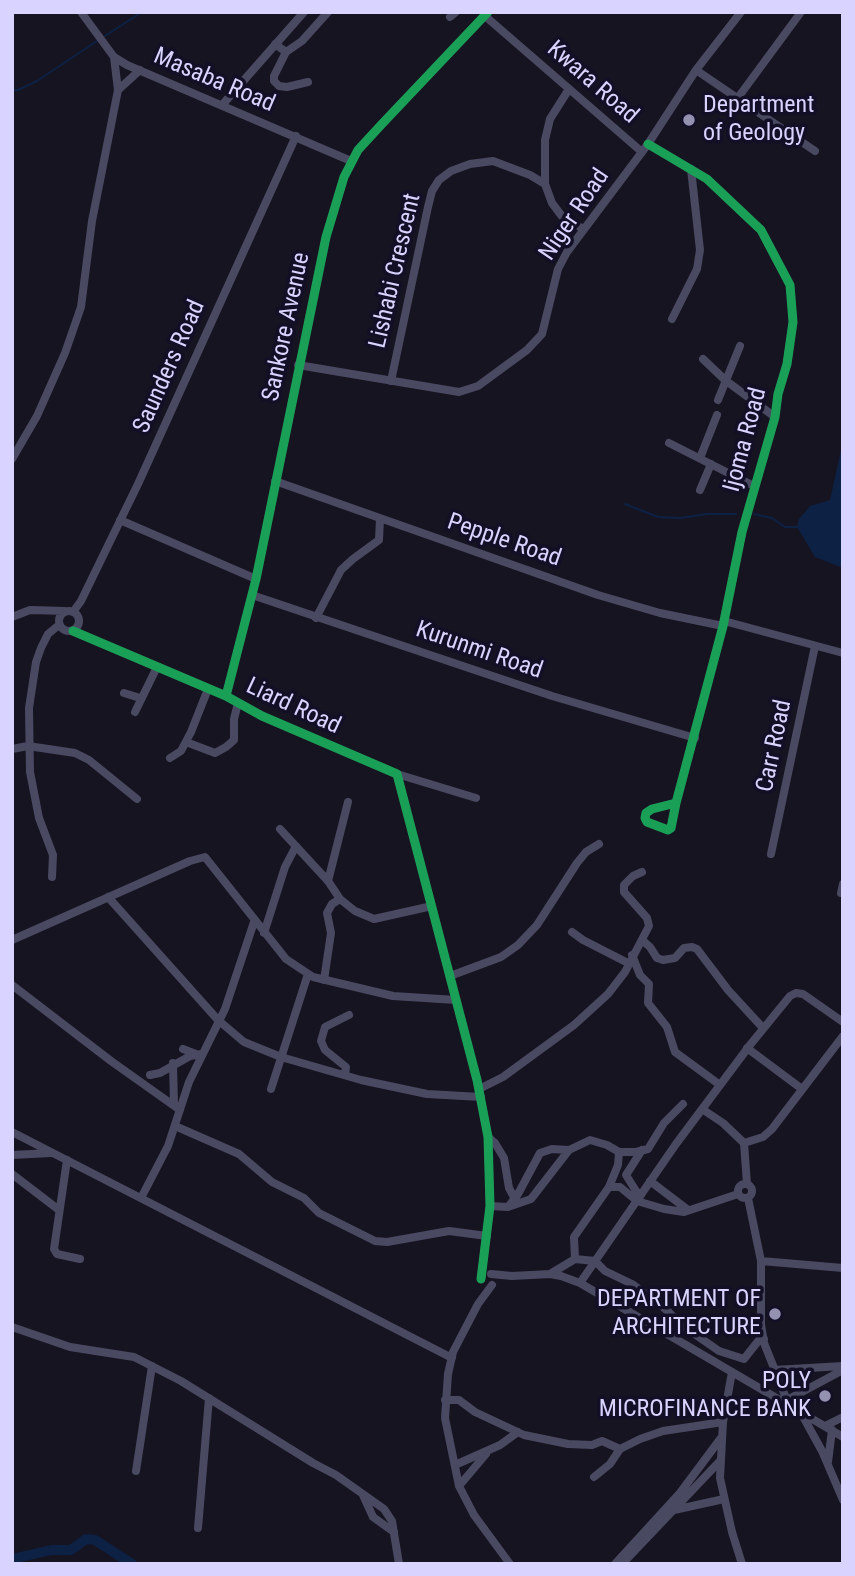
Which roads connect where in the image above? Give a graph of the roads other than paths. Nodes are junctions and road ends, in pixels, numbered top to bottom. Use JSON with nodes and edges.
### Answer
{"nodes":[{"id":1,"x":81,"y":12,"type":"edge"},
{"id":2,"x":303,"y":12,"type":"edge"},
{"id":3,"x":328,"y":12,"type":"edge"},
{"id":4,"x":741,"y":12,"type":"edge"},
{"id":5,"x":801,"y":12,"type":"edge"},
{"id":6,"x":487,"y":14,"type":"edge"},
{"id":7,"x":275,"y":44,"type":"junction"},
{"id":8,"x":286,"y":52,"type":"junction"},
{"id":9,"x":114,"y":57,"type":"junction"},
{"id":10,"x":127,"y":65,"type":"junction"},
{"id":11,"x":696,"y":70,"type":"junction"},
{"id":12,"x":140,"y":71,"type":"junction"},
{"id":13,"x":116,"y":78,"type":"junction"},
{"id":14,"x":308,"y":82,"type":"dead end"},
{"id":15,"x":569,"y":89,"type":"junction"},
{"id":16,"x":117,"y":90,"type":"junction"},
{"id":17,"x":737,"y":99,"type":"junction"},
{"id":18,"x":223,"y":104,"type":"junction"},
{"id":19,"x":296,"y":136,"type":"junction"},
{"id":20,"x":649,"y":144,"type":"junction"},
{"id":21,"x":815,"y":151,"type":"dead end"},
{"id":22,"x":642,"y":152,"type":"junction"},
{"id":23,"x":351,"y":161,"type":"junction"},
{"id":24,"x":691,"y":169,"type":"junction"},
{"id":25,"x":545,"y":184,"type":"junction"},
{"id":26,"x":584,"y":229,"type":"junction"},
{"id":27,"x":672,"y":319,"type":"dead end"},
{"id":28,"x":740,"y":346,"type":"dead end"},
{"id":29,"x":703,"y":359,"type":"dead end"},
{"id":30,"x":298,"y":365,"type":"junction"},
{"id":31,"x":726,"y":380,"type":"junction"},
{"id":32,"x":391,"y":381,"type":"junction"},
{"id":33,"x":718,"y":400,"type":"dead end"},
{"id":34,"x":717,"y":415,"type":"dead end"},
{"id":35,"x":775,"y":417,"type":"junction"},
{"id":36,"x":670,"y":443,"type":"dead end"},
{"id":37,"x":700,"y":458,"type":"junction"},
{"id":38,"x":12,"y":459,"type":"edge"},
{"id":39,"x":711,"y":464,"type":"junction"},
{"id":40,"x":275,"y":481,"type":"junction"},
{"id":41,"x":754,"y":486,"type":"junction"},
{"id":42,"x":700,"y":490,"type":"dead end"},
{"id":43,"x":380,"y":519,"type":"junction"},
{"id":44,"x":120,"y":520,"type":"junction"},
{"id":45,"x":256,"y":579,"type":"junction"},
{"id":46,"x":252,"y":595,"type":"junction"},
{"id":47,"x":12,"y":617,"type":"edge"},
{"id":48,"x":64,"y":617,"type":"junction"},
{"id":49,"x":316,"y":618,"type":"junction"},
{"id":50,"x":723,"y":624,"type":"junction"},
{"id":51,"x":73,"y":631,"type":"junction"},
{"id":52,"x":816,"y":646,"type":"junction"},
{"id":53,"x":843,"y":653,"type":"edge"},
{"id":54,"x":157,"y":667,"type":"junction"},
{"id":55,"x":208,"y":689,"type":"junction"},
{"id":56,"x":124,"y":693,"type":"dead end"},
{"id":57,"x":226,"y":696,"type":"junction"},
{"id":58,"x":140,"y":698,"type":"junction"},
{"id":59,"x":238,"y":703,"type":"junction"},
{"id":60,"x":135,"y":712,"type":"dead end"},
{"id":61,"x":695,"y":738,"type":"junction"},
{"id":62,"x":186,"y":743,"type":"junction"},
{"id":63,"x":28,"y":746,"type":"junction"},
{"id":64,"x":12,"y":749,"type":"edge"},
{"id":65,"x":170,"y":758,"type":"dead end"},
{"id":66,"x":397,"y":774,"type":"junction"},
{"id":67,"x":476,"y":798,"type":"dead end"},
{"id":68,"x":137,"y":799,"type":"dead end"},
{"id":69,"x":348,"y":802,"type":"dead end"},
{"id":70,"x":676,"y":803,"type":"dead end"},
{"id":71,"x":280,"y":829,"type":"dead end"},
{"id":72,"x":599,"y":844,"type":"dead end"},
{"id":73,"x":296,"y":846,"type":"junction"},
{"id":74,"x":771,"y":854,"type":"dead end"},
{"id":75,"x":642,"y":872,"type":"dead end"},
{"id":76,"x":52,"y":877,"type":"dead end"},
{"id":77,"x":328,"y":881,"type":"junction"},
{"id":78,"x":108,"y":897,"type":"junction"},
{"id":79,"x":340,"y":899,"type":"junction"},
{"id":80,"x":432,"y":906,"type":"junction"},
{"id":81,"x":254,"y":922,"type":"junction"},
{"id":82,"x":572,"y":932,"type":"dead end"},
{"id":83,"x":264,"y":933,"type":"junction"},
{"id":84,"x":12,"y":940,"type":"edge"},
{"id":85,"x":642,"y":940,"type":"junction"},
{"id":86,"x":630,"y":959,"type":"junction"},
{"id":87,"x":308,"y":974,"type":"junction"},
{"id":88,"x":450,"y":976,"type":"junction"},
{"id":89,"x":324,"y":980,"type":"junction"},
{"id":90,"x":12,"y":985,"type":"edge"},
{"id":91,"x":456,"y":1000,"type":"junction"},
{"id":92,"x":349,"y":1015,"type":"dead end"},
{"id":93,"x":218,"y":1020,"type":"junction"},
{"id":94,"x":843,"y":1022,"type":"edge"},
{"id":95,"x":764,"y":1028,"type":"junction"},
{"id":96,"x":843,"y":1036,"type":"edge"},
{"id":97,"x":747,"y":1048,"type":"junction"},
{"id":98,"x":183,"y":1049,"type":"dead end"},
{"id":99,"x":199,"y":1054,"type":"junction"},
{"id":100,"x":281,"y":1057,"type":"junction"},
{"id":101,"x":173,"y":1061,"type":"junction"},
{"id":102,"x":150,"y":1075,"type":"dead end"},
{"id":103,"x":345,"y":1075,"type":"junction"},
{"id":104,"x":720,"y":1085,"type":"junction"},
{"id":105,"x":271,"y":1089,"type":"dead end"},
{"id":106,"x":802,"y":1089,"type":"junction"},
{"id":107,"x":480,"y":1093,"type":"junction"},
{"id":108,"x":682,"y":1104,"type":"dead end"},
{"id":109,"x":177,"y":1107,"type":"junction"},
{"id":110,"x":702,"y":1110,"type":"junction"},
{"id":111,"x":175,"y":1126,"type":"junction"},
{"id":112,"x":12,"y":1132,"type":"edge"},
{"id":113,"x":488,"y":1137,"type":"junction"},
{"id":114,"x":744,"y":1143,"type":"junction"},
{"id":115,"x":569,"y":1150,"type":"junction"},
{"id":116,"x":642,"y":1150,"type":"junction"},
{"id":117,"x":619,"y":1152,"type":"junction"},
{"id":118,"x":54,"y":1153,"type":"junction"},
{"id":119,"x":12,"y":1155,"type":"edge"},
{"id":120,"x":67,"y":1160,"type":"junction"},
{"id":121,"x":12,"y":1174,"type":"edge"},
{"id":122,"x":650,"y":1181,"type":"junction"},
{"id":123,"x":747,"y":1184,"type":"junction"},
{"id":124,"x":609,"y":1187,"type":"junction"},
{"id":125,"x":738,"y":1194,"type":"junction"},
{"id":126,"x":141,"y":1198,"type":"junction"},
{"id":127,"x":639,"y":1198,"type":"junction"},
{"id":128,"x":748,"y":1198,"type":"junction"},
{"id":129,"x":514,"y":1199,"type":"junction"},
{"id":130,"x":490,"y":1206,"type":"junction"},
{"id":131,"x":508,"y":1207,"type":"junction"},
{"id":132,"x":59,"y":1210,"type":"junction"},
{"id":133,"x":688,"y":1210,"type":"junction"},
{"id":134,"x":487,"y":1236,"type":"junction"},
{"id":135,"x":485,"y":1255,"type":"junction"},
{"id":136,"x":80,"y":1259,"type":"dead end"},
{"id":137,"x":575,"y":1259,"type":"junction"},
{"id":138,"x":595,"y":1261,"type":"junction"},
{"id":139,"x":761,"y":1261,"type":"junction"},
{"id":140,"x":843,"y":1268,"type":"edge"},
{"id":141,"x":550,"y":1274,"type":"junction"},
{"id":142,"x":492,"y":1279,"type":"junction"},
{"id":143,"x":481,"y":1280,"type":"junction"},
{"id":144,"x":580,"y":1283,"type":"junction"},
{"id":145,"x":478,"y":1304,"type":"junction"},
{"id":146,"x":12,"y":1326,"type":"edge"},
{"id":147,"x":764,"y":1339,"type":"junction"},
{"id":148,"x":452,"y":1358,"type":"junction"},
{"id":149,"x":152,"y":1366,"type":"junction"},
{"id":150,"x":843,"y":1368,"type":"edge"},
{"id":151,"x":774,"y":1370,"type":"junction"},
{"id":152,"x":732,"y":1372,"type":"junction"},
{"id":153,"x":209,"y":1398,"type":"junction"},
{"id":154,"x":445,"y":1399,"type":"junction"},
{"id":155,"x":788,"y":1402,"type":"junction"},
{"id":156,"x":799,"y":1409,"type":"junction"},
{"id":157,"x":843,"y":1417,"type":"edge"},
{"id":158,"x":723,"y":1422,"type":"junction"},
{"id":159,"x":828,"y":1428,"type":"junction"},
{"id":160,"x":518,"y":1432,"type":"junction"},
{"id":161,"x":722,"y":1437,"type":"junction"},
{"id":162,"x":843,"y":1437,"type":"edge"},
{"id":163,"x":620,"y":1449,"type":"junction"},
{"id":164,"x":486,"y":1451,"type":"junction"},
{"id":165,"x":720,"y":1461,"type":"junction"},
{"id":166,"x":455,"y":1465,"type":"junction"},
{"id":167,"x":828,"y":1465,"type":"junction"},
{"id":168,"x":136,"y":1471,"type":"dead end"},
{"id":169,"x":594,"y":1477,"type":"dead end"},
{"id":170,"x":459,"y":1486,"type":"junction"},
{"id":171,"x":724,"y":1499,"type":"junction"},
{"id":172,"x":843,"y":1500,"type":"edge"},
{"id":173,"x":674,"y":1510,"type":"junction"},
{"id":174,"x":198,"y":1528,"type":"dead end"},
{"id":175,"x":399,"y":1564,"type":"edge"},
{"id":176,"x":510,"y":1564,"type":"edge"},
{"id":177,"x":615,"y":1564,"type":"edge"},
{"id":178,"x":623,"y":1564,"type":"edge"},
{"id":179,"x":742,"y":1564,"type":"edge"}],
"edges":[{"from":1,"to":9,"type":"street","name":"Masaba Road"},
{"from":2,"to":7,"type":"street"},
{"from":3,"to":8,"type":"street"},
{"from":4,"to":11,"type":"street","name":"Niger Road"},
{"from":5,"to":17,"type":"street"},
{"from":6,"to":15,"type":"street","name":"Kwara Road"},
{"from":6,"to":23,"type":"street","name":"Sankore Avenue"},
{"from":7,"to":8,"type":"street"},
{"from":7,"to":18,"type":"street"},
{"from":8,"to":14,"type":"street"},
{"from":9,"to":10,"type":"street","name":"Masaba Road"},
{"from":9,"to":13,"type":"street"},
{"from":10,"to":12,"type":"street","name":"Masaba Road"},
{"from":10,"to":13,"type":"street"},
{"from":11,"to":17,"type":"street"},
{"from":11,"to":20,"type":"street","name":"Niger Road"},
{"from":12,"to":16,"type":"street"},
{"from":12,"to":18,"type":"street","name":"Masaba Road"},
{"from":13,"to":16,"type":"street"},
{"from":15,"to":22,"type":"street","name":"Kwara Road"},
{"from":15,"to":25,"type":"street"},
{"from":16,"to":38,"type":"street"},
{"from":17,"to":21,"type":"street"},
{"from":18,"to":19,"type":"street","name":"Masaba Road"},
{"from":19,"to":23,"type":"street","name":"Masaba Road"},
{"from":19,"to":44,"type":"street","name":"Saunders Road"},
{"from":20,"to":22,"type":"street","name":"Niger Road"},
{"from":20,"to":24,"type":"street","name":"Ijoma Road"},
{"from":22,"to":26,"type":"street","name":"Niger Road"},
{"from":23,"to":30,"type":"street","name":"Sankore Avenue"},
{"from":24,"to":27,"type":"street"},
{"from":24,"to":35,"type":"street","name":"Ijoma Road"},
{"from":25,"to":26,"type":"street"},
{"from":25,"to":32,"type":"street","name":"Lishabi Crescent"},
{"from":26,"to":32,"type":"street","name":"Niger Road"},
{"from":28,"to":31,"type":"street"},
{"from":29,"to":31,"type":"street"},
{"from":30,"to":32,"type":"street","name":"Niger Road"},
{"from":30,"to":40,"type":"street","name":"Sankore Avenue"},
{"from":31,"to":33,"type":"street"},
{"from":31,"to":35,"type":"street"},
{"from":34,"to":37,"type":"street"},
{"from":35,"to":41,"type":"street","name":"Ijoma Road"},
{"from":36,"to":37,"type":"street"},
{"from":37,"to":39,"type":"street"},
{"from":39,"to":41,"type":"street"},
{"from":39,"to":42,"type":"street"},
{"from":40,"to":43,"type":"street","name":"Pepple Road"},
{"from":40,"to":45,"type":"street","name":"Sankore Avenue"},
{"from":41,"to":50,"type":"street","name":"Ijoma Road"},
{"from":43,"to":49,"type":"street"},
{"from":43,"to":50,"type":"street","name":"Pepple Road"},
{"from":44,"to":45,"type":"street"},
{"from":44,"to":48,"type":"street","name":"Saunders Road"},
{"from":45,"to":46,"type":"street","name":"Sankore Avenue"},
{"from":46,"to":49,"type":"street","name":"Kurunmi Road"},
{"from":46,"to":57,"type":"street","name":"Sankore Avenue"},
{"from":47,"to":48,"type":"street"},
{"from":48,"to":51,"type":"street","name":"Liard Road"},
{"from":48,"to":51,"type":"street"},
{"from":48,"to":63,"type":"street","name":"Saunders Road"},
{"from":49,"to":61,"type":"street","name":"Kurunmi Road"},
{"from":50,"to":52,"type":"street","name":"Pepple Road"},
{"from":50,"to":61,"type":"street","name":"Ijoma Road"},
{"from":51,"to":54,"type":"street","name":"Liard Road"},
{"from":52,"to":53,"type":"street","name":"Pepple Road"},
{"from":52,"to":74,"type":"street","name":"Carr Road"},
{"from":54,"to":55,"type":"street","name":"Liard Road"},
{"from":54,"to":58,"type":"street"},
{"from":55,"to":57,"type":"street","name":"Liard Road"},
{"from":55,"to":62,"type":"street"},
{"from":56,"to":58,"type":"street"},
{"from":57,"to":59,"type":"street","name":"Liard Road"},
{"from":58,"to":60,"type":"street"},
{"from":59,"to":62,"type":"street"},
{"from":59,"to":66,"type":"street","name":"Liard Road"},
{"from":61,"to":70,"type":"street","name":"Ijoma Road"},
{"from":62,"to":65,"type":"street"},
{"from":63,"to":64,"type":"street"},
{"from":63,"to":68,"type":"street"},
{"from":63,"to":76,"type":"street","name":"Saunders Road"},
{"from":66,"to":67,"type":"street","name":"Liard Road"},
{"from":66,"to":80,"type":"street"},
{"from":69,"to":77,"type":"street"},
{"from":71,"to":73,"type":"street"},
{"from":72,"to":88,"type":"street"},
{"from":73,"to":77,"type":"street"},
{"from":73,"to":83,"type":"street"},
{"from":75,"to":85,"type":"street"},
{"from":77,"to":79,"type":"street"},
{"from":78,"to":81,"type":"street"},
{"from":78,"to":84,"type":"street"},
{"from":78,"to":93,"type":"street"},
{"from":79,"to":80,"type":"street"},
{"from":79,"to":89,"type":"street"},
{"from":80,"to":88,"type":"street"},
{"from":81,"to":83,"type":"street"},
{"from":81,"to":93,"type":"street"},
{"from":82,"to":86,"type":"street"},
{"from":83,"to":87,"type":"street"},
{"from":85,"to":86,"type":"street"},
{"from":85,"to":95,"type":"street"},
{"from":86,"to":104,"type":"street"},
{"from":86,"to":107,"type":"street"},
{"from":87,"to":89,"type":"street"},
{"from":87,"to":100,"type":"street"},
{"from":88,"to":91,"type":"street"},
{"from":89,"to":91,"type":"street"},
{"from":90,"to":109,"type":"street"},
{"from":91,"to":107,"type":"street"},
{"from":92,"to":103,"type":"street"},
{"from":93,"to":99,"type":"street"},
{"from":93,"to":100,"type":"street"},
{"from":94,"to":95,"type":"street"},
{"from":95,"to":97,"type":"street"},
{"from":96,"to":106,"type":"street"},
{"from":97,"to":104,"type":"street"},
{"from":97,"to":106,"type":"street"},
{"from":98,"to":99,"type":"street"},
{"from":99,"to":101,"type":"street"},
{"from":99,"to":109,"type":"street"},
{"from":100,"to":103,"type":"street"},
{"from":100,"to":105,"type":"street"},
{"from":101,"to":102,"type":"street"},
{"from":101,"to":109,"type":"street"},
{"from":103,"to":107,"type":"street"},
{"from":104,"to":110,"type":"street"},
{"from":106,"to":114,"type":"street"},
{"from":107,"to":113,"type":"street"},
{"from":108,"to":116,"type":"street"},
{"from":109,"to":111,"type":"street"},
{"from":110,"to":114,"type":"street"},
{"from":110,"to":122,"type":"street"},
{"from":111,"to":126,"type":"street"},
{"from":111,"to":134,"type":"street"},
{"from":112,"to":118,"type":"street"},
{"from":113,"to":129,"type":"street"},
{"from":113,"to":130,"type":"street"},
{"from":114,"to":123,"type":"street"},
{"from":115,"to":117,"type":"street"},
{"from":115,"to":129,"type":"street"},
{"from":115,"to":131,"type":"street"},
{"from":116,"to":117,"type":"street"},
{"from":116,"to":127,"type":"street"},
{"from":117,"to":124,"type":"street"},
{"from":118,"to":119,"type":"street"},
{"from":118,"to":120,"type":"street"},
{"from":120,"to":126,"type":"street"},
{"from":120,"to":132,"type":"street"},
{"from":121,"to":132,"type":"street"},
{"from":122,"to":127,"type":"street"},
{"from":122,"to":133,"type":"street"},
{"from":123,"to":125,"type":"street"},
{"from":123,"to":128,"type":"street"},
{"from":124,"to":127,"type":"street"},
{"from":124,"to":137,"type":"street"},
{"from":125,"to":128,"type":"street"},
{"from":125,"to":133,"type":"street"},
{"from":126,"to":148,"type":"street"},
{"from":127,"to":133,"type":"street"},
{"from":127,"to":138,"type":"street"},
{"from":128,"to":139,"type":"street"},
{"from":129,"to":131,"type":"street"},
{"from":130,"to":131,"type":"street"},
{"from":130,"to":134,"type":"street"},
{"from":132,"to":136,"type":"street"},
{"from":134,"to":135,"type":"street"},
{"from":135,"to":142,"type":"street"},
{"from":135,"to":143,"type":"street"},
{"from":137,"to":138,"type":"street"},
{"from":137,"to":141,"type":"street"},
{"from":138,"to":144,"type":"street"},
{"from":138,"to":147,"type":"street"},
{"from":139,"to":140,"type":"street"},
{"from":139,"to":147,"type":"street"},
{"from":141,"to":142,"type":"street"},
{"from":141,"to":144,"type":"street"},
{"from":142,"to":143,"type":"street"},
{"from":142,"to":145,"type":"street"},
{"from":143,"to":145,"type":"street"},
{"from":144,"to":152,"type":"street"},
{"from":145,"to":148,"type":"street"},
{"from":146,"to":149,"type":"street"},
{"from":147,"to":151,"type":"street"},
{"from":148,"to":154,"type":"street"},
{"from":149,"to":153,"type":"street"},
{"from":149,"to":168,"type":"street"},
{"from":150,"to":151,"type":"street"},
{"from":150,"to":155,"type":"street"},
{"from":151,"to":155,"type":"street"},
{"from":152,"to":155,"type":"street"},
{"from":152,"to":158,"type":"street"},
{"from":153,"to":174,"type":"street"},
{"from":153,"to":175,"type":"street"},
{"from":154,"to":160,"type":"street"},
{"from":154,"to":166,"type":"street"},
{"from":155,"to":156,"type":"street"},
{"from":156,"to":159,"type":"street"},
{"from":156,"to":167,"type":"street"},
{"from":157,"to":159,"type":"street"},
{"from":158,"to":161,"type":"street"},
{"from":158,"to":163,"type":"street"},
{"from":159,"to":162,"type":"street"},
{"from":159,"to":167,"type":"street"},
{"from":160,"to":163,"type":"street"},
{"from":160,"to":164,"type":"street"},
{"from":161,"to":165,"type":"street"},
{"from":161,"to":177,"type":"street"},
{"from":163,"to":169,"type":"street"},
{"from":164,"to":166,"type":"street"},
{"from":164,"to":170,"type":"street"},
{"from":165,"to":171,"type":"street"},
{"from":165,"to":173,"type":"street"},
{"from":166,"to":170,"type":"street"},
{"from":167,"to":172,"type":"street"},
{"from":170,"to":176,"type":"street"},
{"from":171,"to":173,"type":"street"},
{"from":171,"to":179,"type":"street"},
{"from":173,"to":178,"type":"street"}]}
